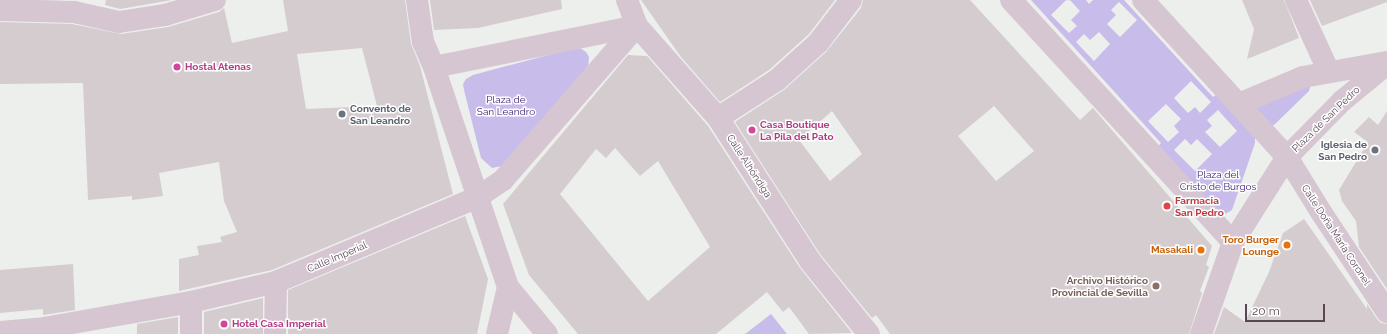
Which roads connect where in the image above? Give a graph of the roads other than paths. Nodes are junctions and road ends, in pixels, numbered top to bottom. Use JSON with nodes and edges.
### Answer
{"nodes":[{"id":1,"x":215,"y":0,"type":"edge"},
{"id":2,"x":417,"y":0,"type":"edge"},
{"id":3,"x":627,"y":0,"type":"edge"},
{"id":4,"x":851,"y":0,"type":"edge"},
{"id":5,"x":1011,"y":0,"type":"edge"},
{"id":6,"x":1144,"y":0,"type":"edge"},
{"id":7,"x":1296,"y":0,"type":"edge"},
{"id":8,"x":0,"y":10,"type":"edge"},
{"id":9,"x":637,"y":26,"type":"junction"},
{"id":10,"x":1387,"y":63,"type":"edge"},
{"id":11,"x":434,"y":67,"type":"junction"},
{"id":12,"x":1329,"y":72,"type":"junction"},
{"id":13,"x":1239,"y":104,"type":"junction"},
{"id":14,"x":718,"y":118,"type":"junction"},
{"id":15,"x":1287,"y":157,"type":"junction"},
{"id":16,"x":478,"y":197,"type":"junction"},
{"id":17,"x":1233,"y":242,"type":"junction"},
{"id":18,"x":276,"y":282,"type":"junction"},
{"id":19,"x":508,"y":287,"type":"junction"},
{"id":20,"x":191,"y":302,"type":"junction"},
{"id":21,"x":1387,"y":312,"type":"edge"},
{"id":22,"x":0,"y":332,"type":"edge"},
{"id":23,"x":38,"y":332,"type":"edge"},
{"id":24,"x":191,"y":334,"type":"edge"},
{"id":25,"x":275,"y":334,"type":"edge"},
{"id":26,"x":497,"y":334,"type":"edge"},
{"id":27,"x":547,"y":334,"type":"edge"},
{"id":28,"x":869,"y":334,"type":"edge"},
{"id":29,"x":1201,"y":334,"type":"edge"}],
"edges":[{"from":1,"to":8,"type":"street"},
{"from":2,"to":11,"type":"street"},
{"from":3,"to":9,"type":"street","name":"Calle Alhóndiga"},
{"from":4,"to":14,"type":"street"},
{"from":5,"to":17,"type":"street"},
{"from":6,"to":13,"type":"street"},
{"from":7,"to":12,"type":"street"},
{"from":9,"to":11,"type":"street"},
{"from":9,"to":14,"type":"street","name":"Calle Alhóndiga"},
{"from":9,"to":16,"type":"street"},
{"from":10,"to":12,"type":"street","name":"Plaza de San Pedro"},
{"from":10,"to":15,"type":"street","name":"Plaza de San Pedro"},
{"from":11,"to":16,"type":"street"},
{"from":12,"to":13,"type":"street","name":"Plaza de San Pedro"},
{"from":13,"to":15,"type":"street"},
{"from":14,"to":28,"type":"street","name":"Calle Alhóndiga"},
{"from":15,"to":17,"type":"street","name":"Plaza de San Pedro"},
{"from":15,"to":21,"type":"street","name":"Calle Doña María Coronel"},
{"from":16,"to":18,"type":"street","name":"Calle Imperial"},
{"from":16,"to":19,"type":"street"},
{"from":17,"to":29,"type":"street","name":"Plaza de San Pedro"},
{"from":18,"to":20,"type":"street","name":"Calle Imperial"},
{"from":18,"to":25,"type":"street"},
{"from":19,"to":26,"type":"street"},
{"from":19,"to":27,"type":"street"},
{"from":20,"to":23,"type":"street","name":"Calle Imperial"},
{"from":20,"to":24,"type":"street"},
{"from":22,"to":23,"type":"street","name":"Calle Imperial"}]}
